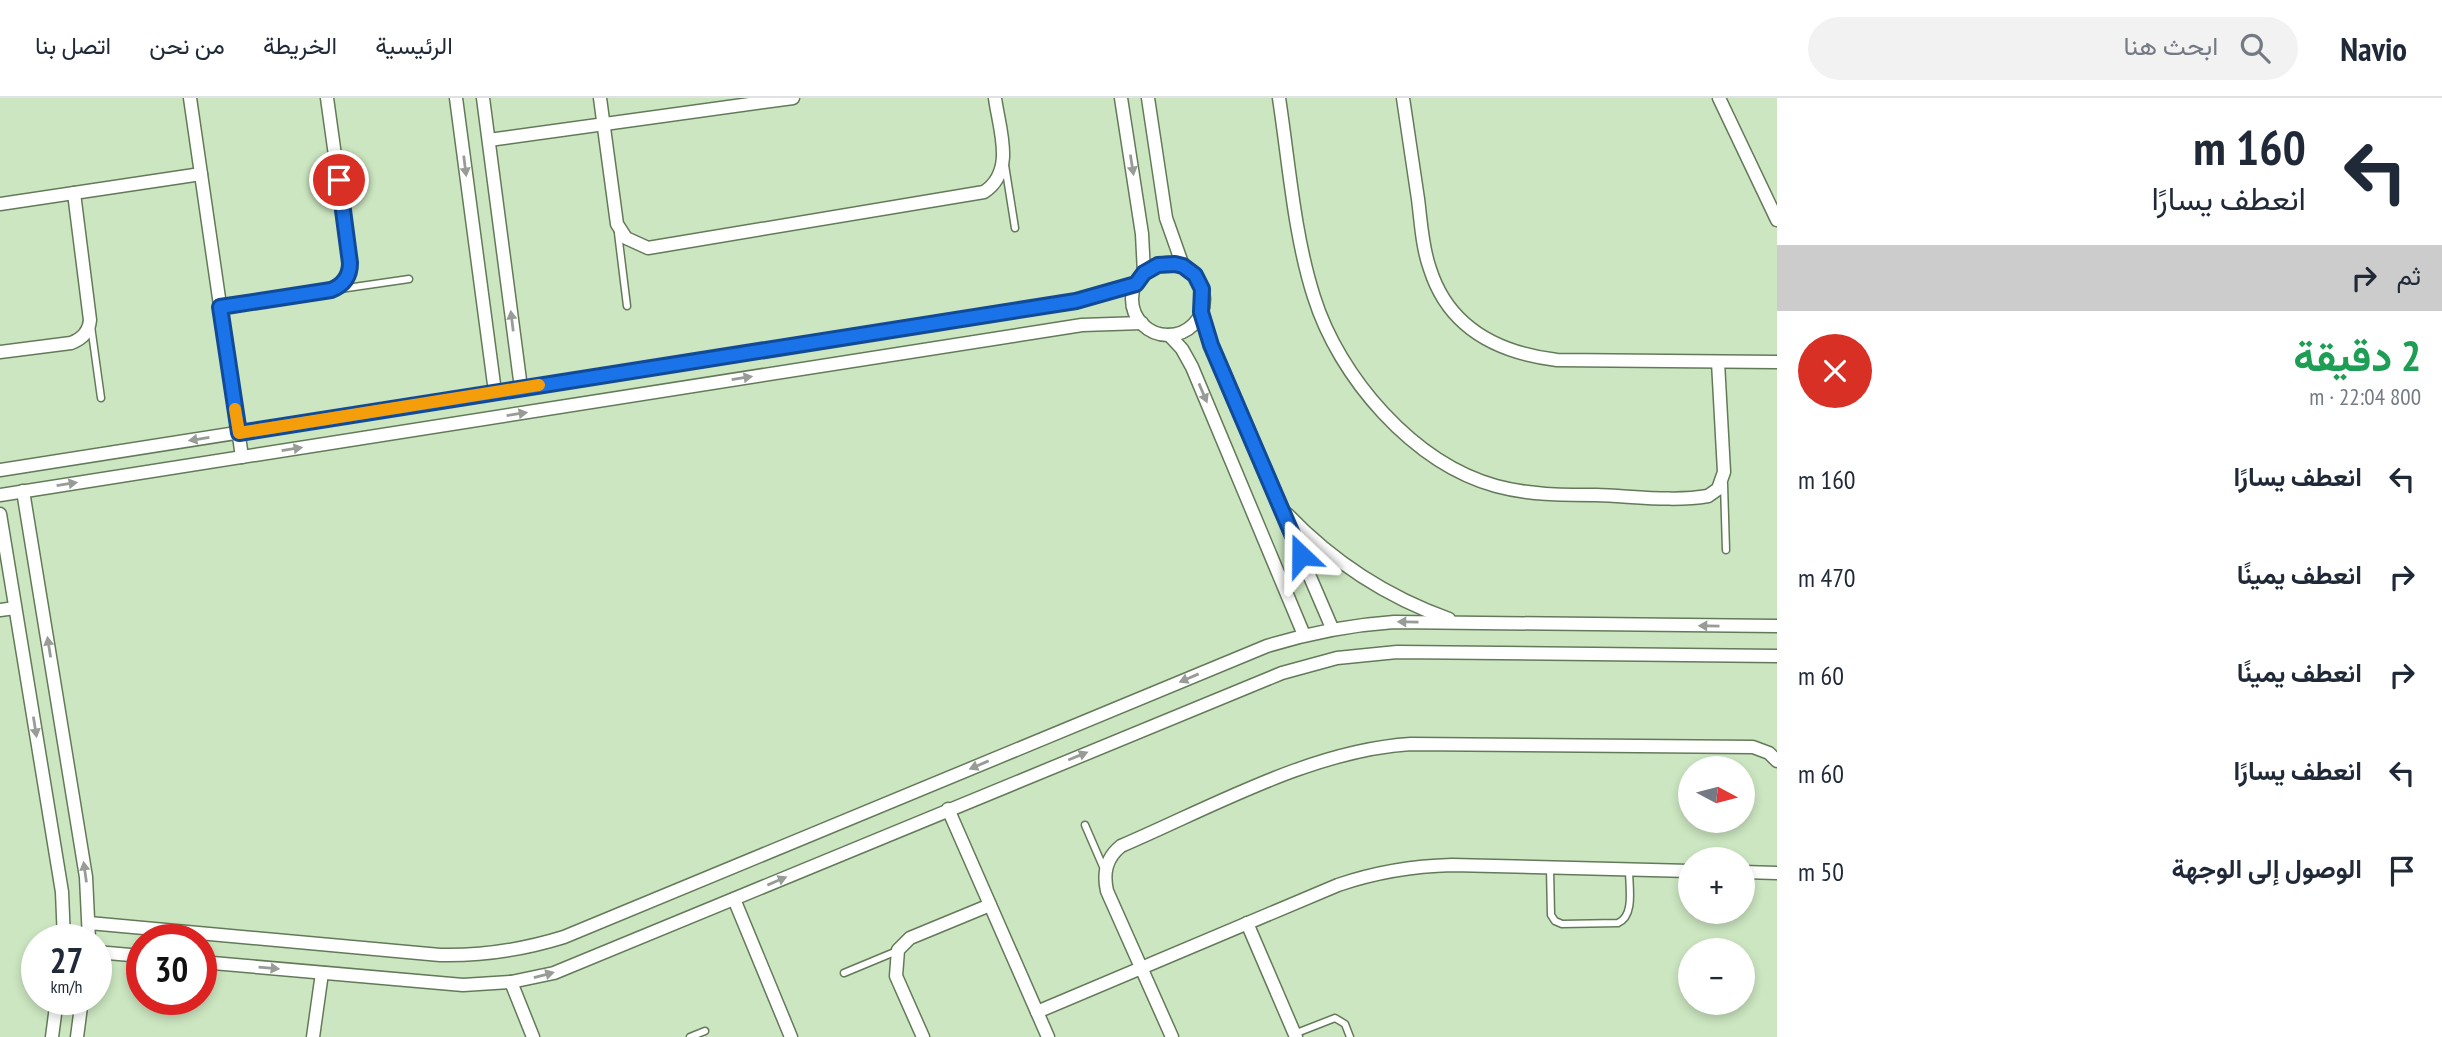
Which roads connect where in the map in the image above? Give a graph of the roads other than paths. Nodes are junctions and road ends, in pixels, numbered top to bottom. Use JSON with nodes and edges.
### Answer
{"nodes":[{"id":1,"x":190,"y":98,"type":"edge"},
{"id":2,"x":327,"y":98,"type":"edge"},
{"id":3,"x":456,"y":98,"type":"edge"},
{"id":4,"x":484,"y":98,"type":"edge"},
{"id":5,"x":600,"y":98,"type":"edge"},
{"id":6,"x":793,"y":98,"type":"edge"},
{"id":7,"x":995,"y":98,"type":"edge"},
{"id":8,"x":1121,"y":98,"type":"edge"},
{"id":9,"x":1148,"y":98,"type":"edge"},
{"id":10,"x":1279,"y":98,"type":"edge"},
{"id":11,"x":1403,"y":98,"type":"edge"},
{"id":12,"x":1719,"y":98,"type":"edge"},
{"id":13,"x":738,"y":102,"type":"edge"},
{"id":14,"x":603,"y":124,"type":"junction"},
{"id":15,"x":489,"y":140,"type":"junction"},
{"id":16,"x":1004,"y":156,"type":"junction"},
{"id":17,"x":201,"y":174,"type":"junction"},
{"id":18,"x":74,"y":193,"type":"junction"},
{"id":19,"x":0,"y":204,"type":"edge"},
{"id":20,"x":1777,"y":220,"type":"edge"},
{"id":21,"x":617,"y":224,"type":"junction"},
{"id":22,"x":1015,"y":228,"type":"dead end"},
{"id":23,"x":1183,"y":266,"type":"junction"},
{"id":24,"x":1144,"y":273,"type":"junction"},
{"id":25,"x":409,"y":279,"type":"dead end"},
{"id":26,"x":1136,"y":284,"type":"junction"},
{"id":27,"x":331,"y":290,"type":"junction"},
{"id":28,"x":627,"y":306,"type":"dead end"},
{"id":29,"x":220,"y":307,"type":"junction"},
{"id":30,"x":1201,"y":312,"type":"junction"},
{"id":31,"x":90,"y":320,"type":"junction"},
{"id":32,"x":1142,"y":323,"type":"junction"},
{"id":33,"x":1169,"y":335,"type":"junction"},
{"id":34,"x":0,"y":352,"type":"edge"},
{"id":35,"x":1718,"y":362,"type":"junction"},
{"id":36,"x":1777,"y":362,"type":"edge"},
{"id":37,"x":521,"y":388,"type":"junction"},
{"id":38,"x":495,"y":392,"type":"junction"},
{"id":39,"x":101,"y":398,"type":"dead end"},
{"id":40,"x":239,"y":433,"type":"junction"},
{"id":41,"x":242,"y":457,"type":"junction"},
{"id":42,"x":0,"y":470,"type":"edge"},
{"id":43,"x":1724,"y":478,"type":"junction"},
{"id":44,"x":23,"y":491,"type":"junction"},
{"id":45,"x":0,"y":495,"type":"edge"},
{"id":46,"x":1280,"y":506,"type":"junction"},
{"id":47,"x":0,"y":514,"type":"edge"},
{"id":48,"x":1726,"y":550,"type":"dead end"},
{"id":49,"x":15,"y":608,"type":"junction"},
{"id":50,"x":0,"y":610,"type":"edge"},
{"id":51,"x":1460,"y":622,"type":"junction"},
{"id":52,"x":1777,"y":626,"type":"edge"},
{"id":53,"x":1332,"y":628,"type":"junction"},
{"id":54,"x":1304,"y":635,"type":"junction"},
{"id":55,"x":1777,"y":656,"type":"edge"},
{"id":56,"x":1777,"y":761,"type":"edge"},
{"id":57,"x":948,"y":809,"type":"junction"},
{"id":58,"x":1085,"y":825,"type":"dead end"},
{"id":59,"x":1550,"y":868,"type":"junction"},
{"id":60,"x":1629,"y":870,"type":"junction"},
{"id":61,"x":1105,"y":871,"type":"junction"},
{"id":62,"x":1678,"y":871,"type":"edge"},
{"id":63,"x":1755,"y":872,"type":"edge"},
{"id":64,"x":1777,"y":873,"type":"edge"},
{"id":65,"x":734,"y":899,"type":"junction"},
{"id":66,"x":990,"y":905,"type":"junction"},
{"id":67,"x":89,"y":923,"type":"joint"},
{"id":68,"x":1247,"y":923,"type":"junction"},
{"id":69,"x":63,"y":924,"type":"edge"},
{"id":70,"x":898,"y":950,"type":"junction"},
{"id":71,"x":217,"y":963,"type":"edge"},
{"id":72,"x":1141,"y":968,"type":"junction"},
{"id":73,"x":322,"y":973,"type":"junction"},
{"id":74,"x":844,"y":973,"type":"dead end"},
{"id":75,"x":511,"y":982,"type":"junction"},
{"id":76,"x":1037,"y":1012,"type":"junction"},
{"id":77,"x":55,"y":1015,"type":"edge"},
{"id":78,"x":80,"y":1015,"type":"edge"},
{"id":79,"x":705,"y":1031,"type":"dead end"},
{"id":80,"x":1295,"y":1035,"type":"edge"},
{"id":81,"x":52,"y":1037,"type":"edge"},
{"id":82,"x":77,"y":1037,"type":"edge"},
{"id":83,"x":313,"y":1037,"type":"edge"},
{"id":84,"x":533,"y":1037,"type":"edge"},
{"id":85,"x":690,"y":1037,"type":"edge"},
{"id":86,"x":791,"y":1037,"type":"edge"},
{"id":87,"x":923,"y":1037,"type":"edge"},
{"id":88,"x":1048,"y":1037,"type":"edge"},
{"id":89,"x":1171,"y":1037,"type":"edge"},
{"id":90,"x":1350,"y":1037,"type":"edge"}],
"edges":[{"from":1,"to":17,"type":"street"},
{"from":2,"to":27,"type":"street"},
{"from":3,"to":38,"type":"street","one_way":true},
{"from":4,"to":15,"type":"street"},
{"from":5,"to":14,"type":"street"},
{"from":6,"to":13,"type":"street"},
{"from":7,"to":16,"type":"street"},
{"from":8,"to":24,"type":"street","one_way":true},
{"from":9,"to":23,"type":"street"},
{"from":10,"to":43,"type":"street"},
{"from":11,"to":35,"type":"street"},
{"from":12,"to":20,"type":"street"},
{"from":13,"to":14,"type":"street"},
{"from":14,"to":15,"type":"street"},
{"from":14,"to":21,"type":"street"},
{"from":37,"to":15,"type":"street","one_way":true},
{"from":16,"to":21,"type":"street"},
{"from":16,"to":22,"type":"lane"},
{"from":17,"to":18,"type":"street"},
{"from":17,"to":29,"type":"street"},
{"from":18,"to":19,"type":"street"},
{"from":18,"to":31,"type":"street"},
{"from":21,"to":28,"type":"lane"},
{"from":23,"to":24,"type":"street"},
{"from":23,"to":30,"type":"street"},
{"from":24,"to":26,"type":"street"},
{"from":25,"to":27,"type":"lane"},
{"from":26,"to":32,"type":"street"},
{"from":26,"to":37,"type":"street"},
{"from":27,"to":29,"type":"street"},
{"from":29,"to":40,"type":"street"},
{"from":30,"to":33,"type":"street"},
{"from":30,"to":46,"type":"street"},
{"from":31,"to":34,"type":"street"},
{"from":31,"to":39,"type":"lane"},
{"from":32,"to":33,"type":"street"},
{"from":41,"to":32,"type":"street","one_way":true},
{"from":33,"to":54,"type":"street","one_way":true},
{"from":35,"to":36,"type":"street"},
{"from":35,"to":43,"type":"street"},
{"from":37,"to":38,"type":"street"},
{"from":38,"to":40,"type":"street"},
{"from":40,"to":41,"type":"street"},
{"from":40,"to":42,"type":"street","one_way":true},
{"from":44,"to":41,"type":"street","one_way":true},
{"from":43,"to":48,"type":"lane"},
{"from":44,"to":45,"type":"street"},
{"from":67,"to":44,"type":"street","one_way":true},
{"from":46,"to":51,"type":"street"},
{"from":46,"to":53,"type":"street"},
{"from":47,"to":49,"type":"street"},
{"from":49,"to":50,"type":"street"},
{"from":49,"to":69,"type":"street","one_way":true},
{"from":52,"to":51,"type":"street","one_way":true},
{"from":51,"to":53,"type":"street","one_way":true},
{"from":53,"to":54,"type":"street"},
{"from":54,"to":67,"type":"street","one_way":true},
{"from":57,"to":55,"type":"street","one_way":true},
{"from":56,"to":61,"type":"street"},
{"from":65,"to":57,"type":"street","one_way":true},
{"from":57,"to":66,"type":"street"},
{"from":58,"to":61,"type":"lane"},
{"from":59,"to":60,"type":"street"},
{"from":59,"to":60,"type":"lane"},
{"from":59,"to":68,"type":"street"},
{"from":60,"to":62,"type":"street"},
{"from":61,"to":72,"type":"street"},
{"from":63,"to":64,"type":"street"},
{"from":75,"to":65,"type":"street","one_way":true},
{"from":65,"to":86,"type":"street"},
{"from":66,"to":70,"type":"street"},
{"from":66,"to":76,"type":"street"},
{"from":68,"to":72,"type":"street"},
{"from":68,"to":80,"type":"street"},
{"from":70,"to":74,"type":"lane"},
{"from":70,"to":87,"type":"street"},
{"from":71,"to":73,"type":"street","one_way":true},
{"from":72,"to":76,"type":"street"},
{"from":72,"to":89,"type":"street"},
{"from":73,"to":75,"type":"street"},
{"from":73,"to":83,"type":"street"},
{"from":75,"to":84,"type":"street"},
{"from":76,"to":88,"type":"street"},
{"from":77,"to":81,"type":"street"},
{"from":78,"to":82,"type":"street"},
{"from":79,"to":85,"type":"lane"},
{"from":80,"to":90,"type":"lane"}]}
